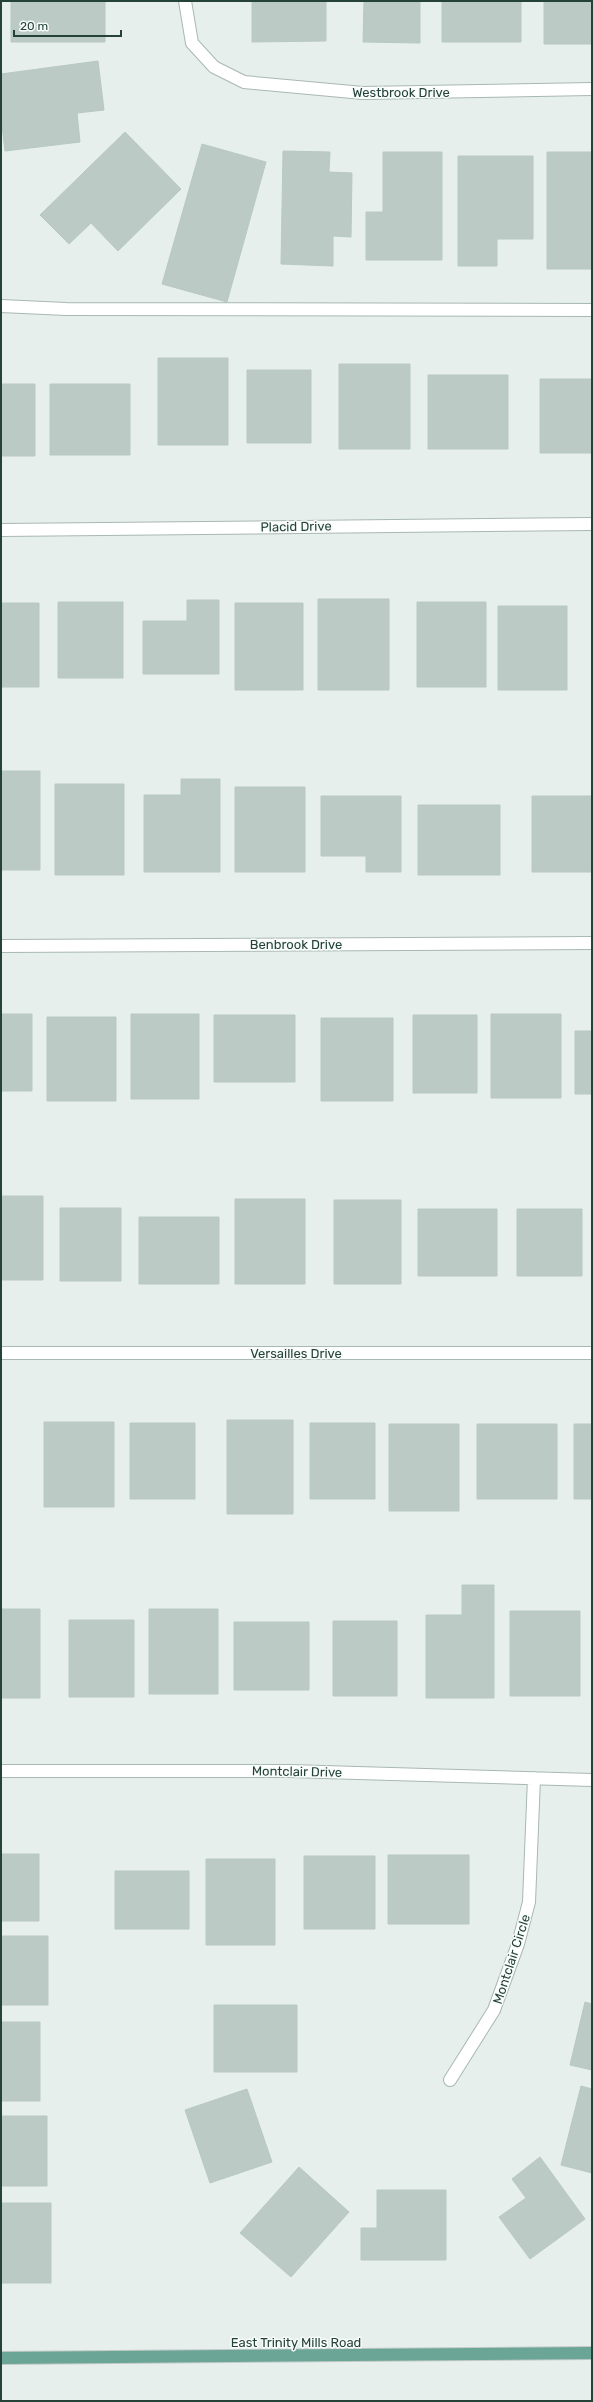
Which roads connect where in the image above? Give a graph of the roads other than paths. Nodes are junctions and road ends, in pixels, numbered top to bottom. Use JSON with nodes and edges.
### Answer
{"nodes":[{"id":1,"x":185,"y":1,"type":"edge"},
{"id":2,"x":592,"y":89,"type":"edge"},
{"id":3,"x":1,"y":306,"type":"edge"},
{"id":4,"x":592,"y":310,"type":"edge"},
{"id":5,"x":592,"y":524,"type":"edge"},
{"id":6,"x":1,"y":530,"type":"edge"},
{"id":7,"x":592,"y":943,"type":"edge"},
{"id":8,"x":1,"y":946,"type":"edge"},
{"id":9,"x":1,"y":1353,"type":"edge"},
{"id":10,"x":592,"y":1353,"type":"edge"},
{"id":11,"x":1,"y":1771,"type":"edge"},
{"id":12,"x":534,"y":1778,"type":"junction"},
{"id":13,"x":592,"y":1780,"type":"edge"},
{"id":14,"x":450,"y":2080,"type":"dead end"},
{"id":15,"x":592,"y":2353,"type":"edge"},
{"id":16,"x":1,"y":2358,"type":"edge"}],
"edges":[{"from":1,"to":2,"type":"street","name":"Westbrook Drive"},
{"from":3,"to":4,"type":"street"},
{"from":5,"to":6,"type":"street","name":"Placid Drive"},
{"from":7,"to":8,"type":"street","name":"Benbrook Drive"},
{"from":9,"to":10,"type":"street","name":"Versailles Drive"},
{"from":11,"to":12,"type":"street","name":"Montclair Drive"},
{"from":12,"to":13,"type":"street","name":"Montclair Drive"},
{"from":12,"to":14,"type":"street","name":"Montclair Circle"},
{"from":15,"to":16,"type":"main road","name":"East Trinity Mills Road"}]}
